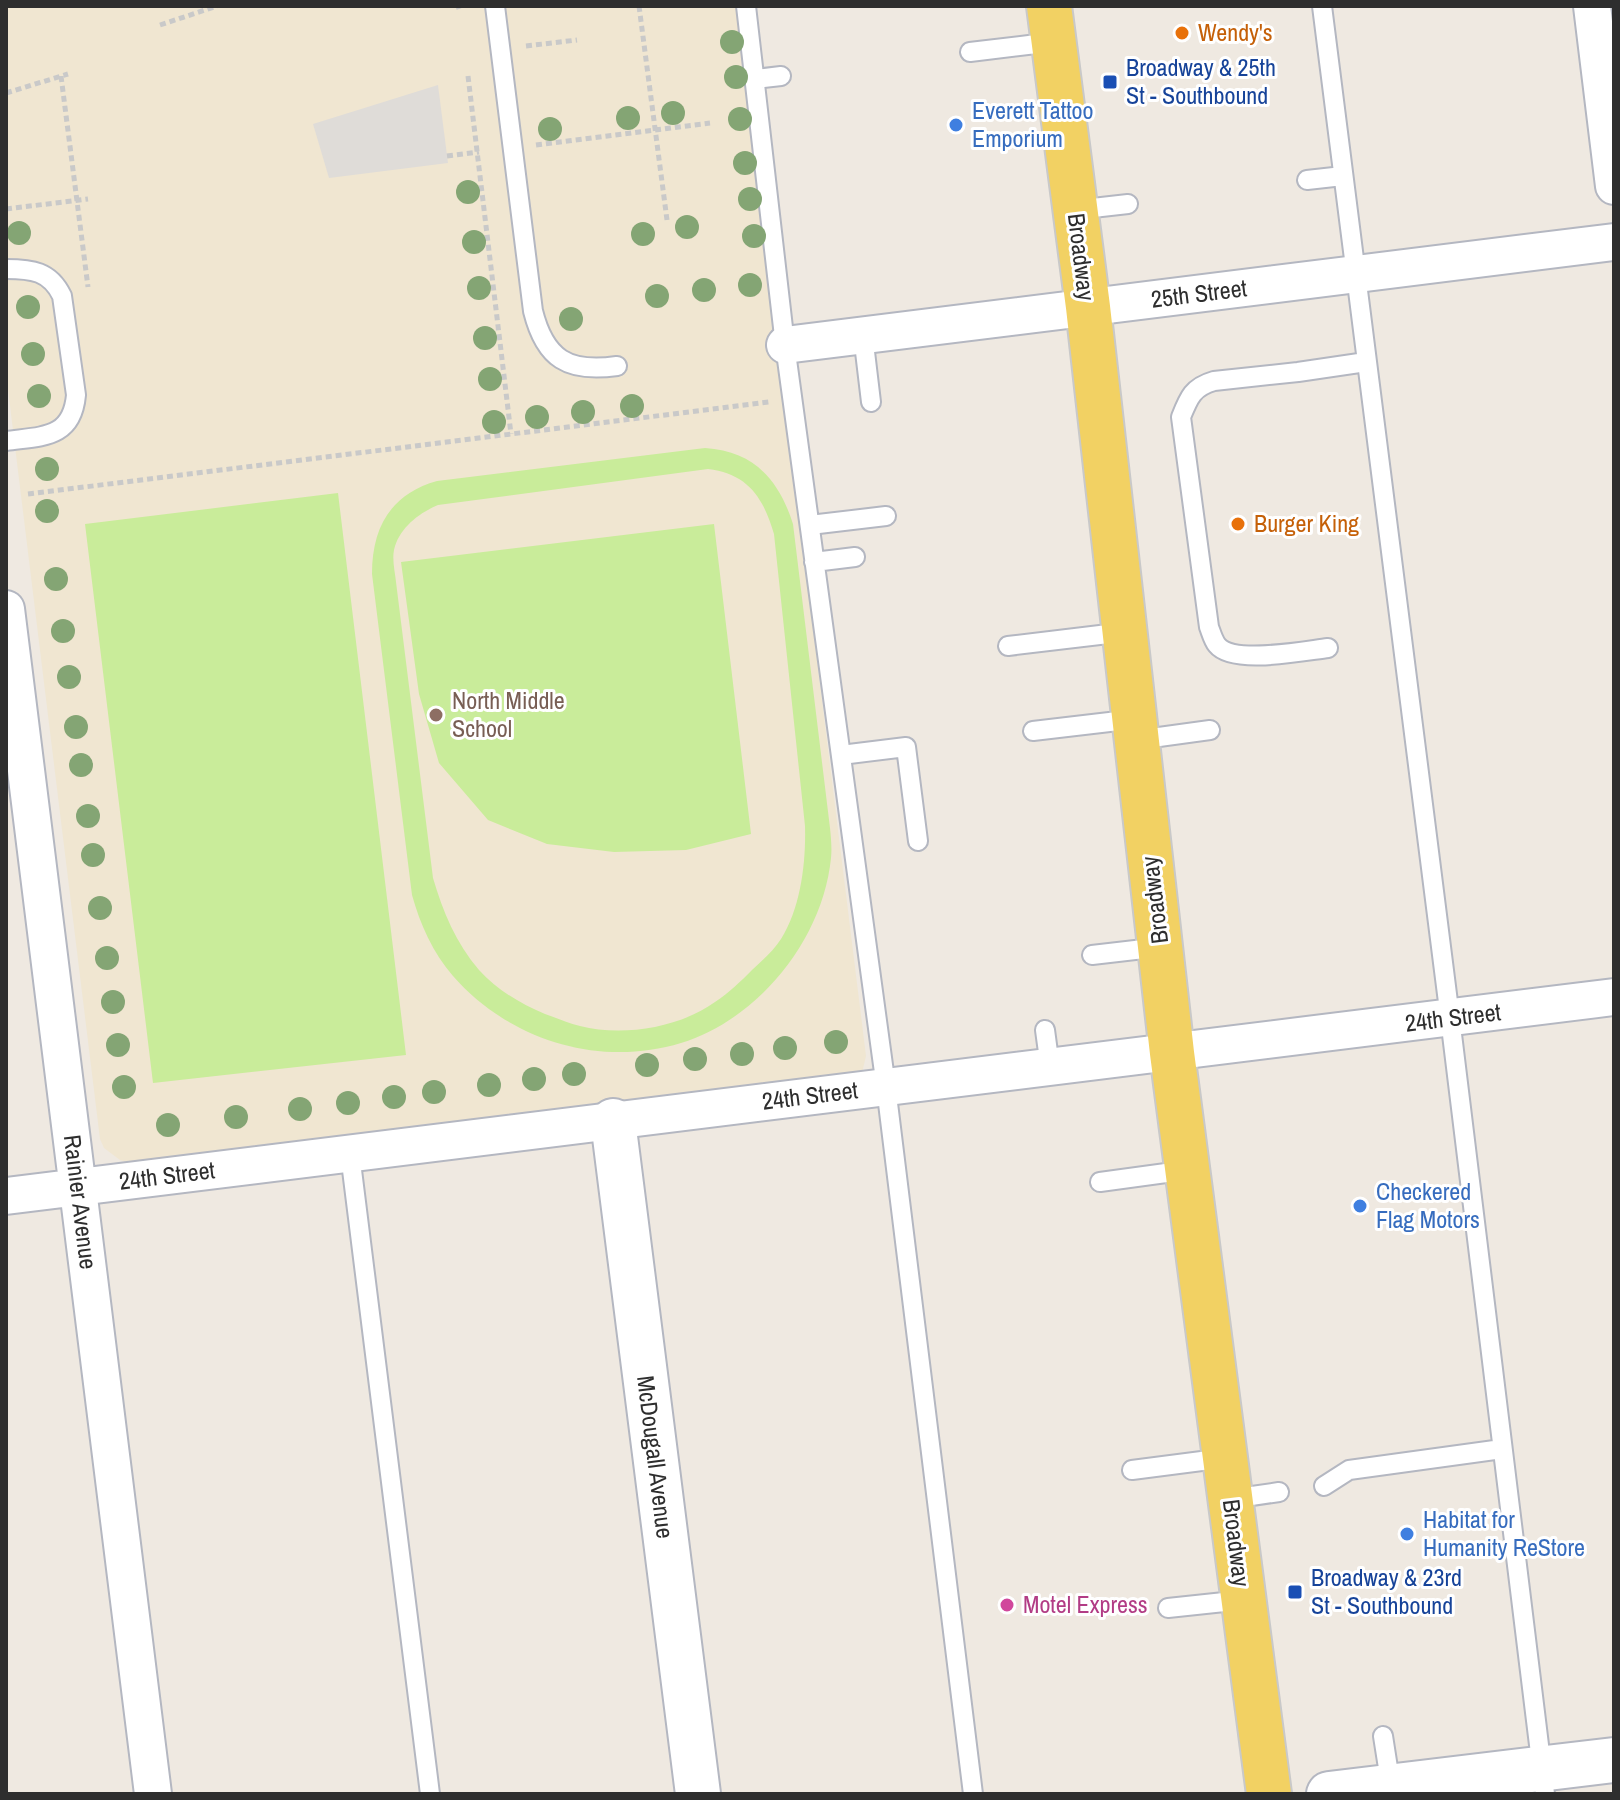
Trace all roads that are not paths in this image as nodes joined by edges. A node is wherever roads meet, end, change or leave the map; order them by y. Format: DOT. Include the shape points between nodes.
graph roads {
  1 [pos="495,6"];
  2 [pos="746,6"];
  3 [pos="1322,6"];
  4 [pos="1592,6"];
  5 [pos="1051,24"];
  6 [pos="970,52"];
  7 [pos="781,76"];
  8 [pos="755,79"];
  9 [pos="1343,176"];
  10 [pos="1307,180"];
  11 [pos="1614,186"];
  12 [pos="1128,204"];
  13 [pos="1075,210"];
  14 [pos="1614,242"];
  15 [pos="6,269"];
  16 [pos="1355,274"];
  17 [pos="1088,307"];
  18 [pos="863,335"];
  19 [pos="785,345"];
  20 [pos="1366,362"];
  21 [pos="617,366"];
  22 [pos="871,402"];
  23 [pos="6,441"];
  24 [pos="886,516"];
  25 [pos="810,525"];
  26 [pos="855,557"];
  27 [pos="814,562"];
  28 [pos="6,609"];
  29 [pos="1125,632"];
  30 [pos="1008,646"];
  31 [pos="1328,648"];
  32 [pos="1136,729"];
  33 [pos="1210,730"];
  34 [pos="1033,731"];
  35 [pos="841,755"];
  36 [pos="918,841"];
  37 [pos="1161,947"];
  38 [pos="1092,955"];
  39 [pos="1614,997"];
  40 [pos="1450,1018"];
  41 [pos="1045,1030"];
  42 [pos="1172,1053"];
  43 [pos="1050,1067"];
  44 [pos="886,1087"];
  45 [pos="613,1121"];
  46 [pos="350,1154"];
  47 [pos="1188,1170"];
  48 [pos="1100,1182"];
  49 [pos="78,1187"];
  50 [pos="6,1196"];
  51 [pos="1502,1449"];
  52 [pos="1132,1470"];
  53 [pos="1228,1478"];
  54 [pos="1324,1486"];
  55 [pos="1279,1492"];
  56 [pos="1243,1600"];
  57 [pos="1168,1608"];
  58 [pos="1383,1736"];
  59 [pos="1614,1760"];
  60 [pos="1543,1781"];
  61 [pos="1391,1787"];
  62 [pos="153,1794"];
  63 [pos="430,1794"];
  64 [pos="698,1794"];
  65 [pos="973,1794"];
  66 [pos="1269,1794"];
  67 [pos="1329,1794"];
  1 -- 21 [label="lane" via="538,330 559,357 579,367"];
  2 -- 8 [label="lane"];
  3 -- 9 [label="lane"];
  4 -- 11 [label="street"];
  5 -- 6 [label="lane"];
  5 -- 13 [label="main road, Broadway"];
  7 -- 8 [label="lane"];
  8 -- 19 [label="lane"];
  9 -- 10 [label="lane"];
  9 -- 16 [label="lane"];
  12 -- 13 [label="lane"];
  13 -- 17 [label="main road, Broadway"];
  14 -- 16 [label="street, 25th Street"];
  15 -- 23 [label="lane" via="43,273 57,285 76,395 68,423 54,433"];
  16 -- 17 [label="street, 25th Street"];
  16 -- 20 [label="lane"];
  17 -- 18 [label="street, 25th Street"];
  17 -- 29 [label="main road, Broadway"];
  18 -- 19 [label="street, 25th Street"];
  18 -- 22 [label="lane"];
  19 -- 25 [label="lane"];
  20 -- 31 [label="lane" via="1214,381 1189,397 1181,417 1209,627 1218,646 1257,656"];
  20 -- 40 [label="lane"];
  24 -- 25 [label="lane"];
  25 -- 27 [label="lane"];
  26 -- 27 [label="lane"];
  27 -- 35 [label="lane"];
  28 -- 49 [label="street, Rainier Avenue"];
  29 -- 30 [label="lane"];
  29 -- 32 [label="main road, Broadway"];
  32 -- 33 [label="lane"];
  32 -- 34 [label="lane"];
  32 -- 37 [label="main road, Broadway"];
  35 -- 36 [label="lane" via="906,747"];
  35 -- 44 [label="lane"];
  37 -- 38 [label="lane"];
  37 -- 42 [label="main road, Broadway"];
  39 -- 40 [label="street, 24th Street"];
  40 -- 42 [label="street, 24th Street"];
  40 -- 51 [label="lane"];
  41 -- 43 [label="lane"];
  42 -- 43 [label="street, 24th Street"];
  42 -- 47 [label="main road, Broadway"];
  43 -- 44 [label="street, 24th Street"];
  44 -- 45 [label="street, 24th Street"];
  44 -- 65 [label="lane"];
  45 -- 46 [label="street, 24th Street"];
  45 -- 64 [label="street, McDougall Avenue"];
  46 -- 49 [label="street, 24th Street"];
  46 -- 63 [label="lane"];
  47 -- 48 [label="lane"];
  47 -- 53 [label="main road, Broadway"];
  49 -- 50 [label="street, 24th Street"];
  49 -- 62 [label="street, Rainier Avenue"];
  51 -- 54 [label="lane" via="1349,1470"];
  51 -- 60 [label="lane"];
  52 -- 53 [label="lane"];
  53 -- 55 [label="lane"];
  53 -- 56 [label="main road, Broadway"];
  56 -- 57 [label="lane"];
  56 -- 66 [label="main road, Broadway"];
  58 -- 61 [label="lane"];
  59 -- 60 [label="street"];
  60 -- 61 [label="street"];
  61 -- 67 [label="street"];
}
